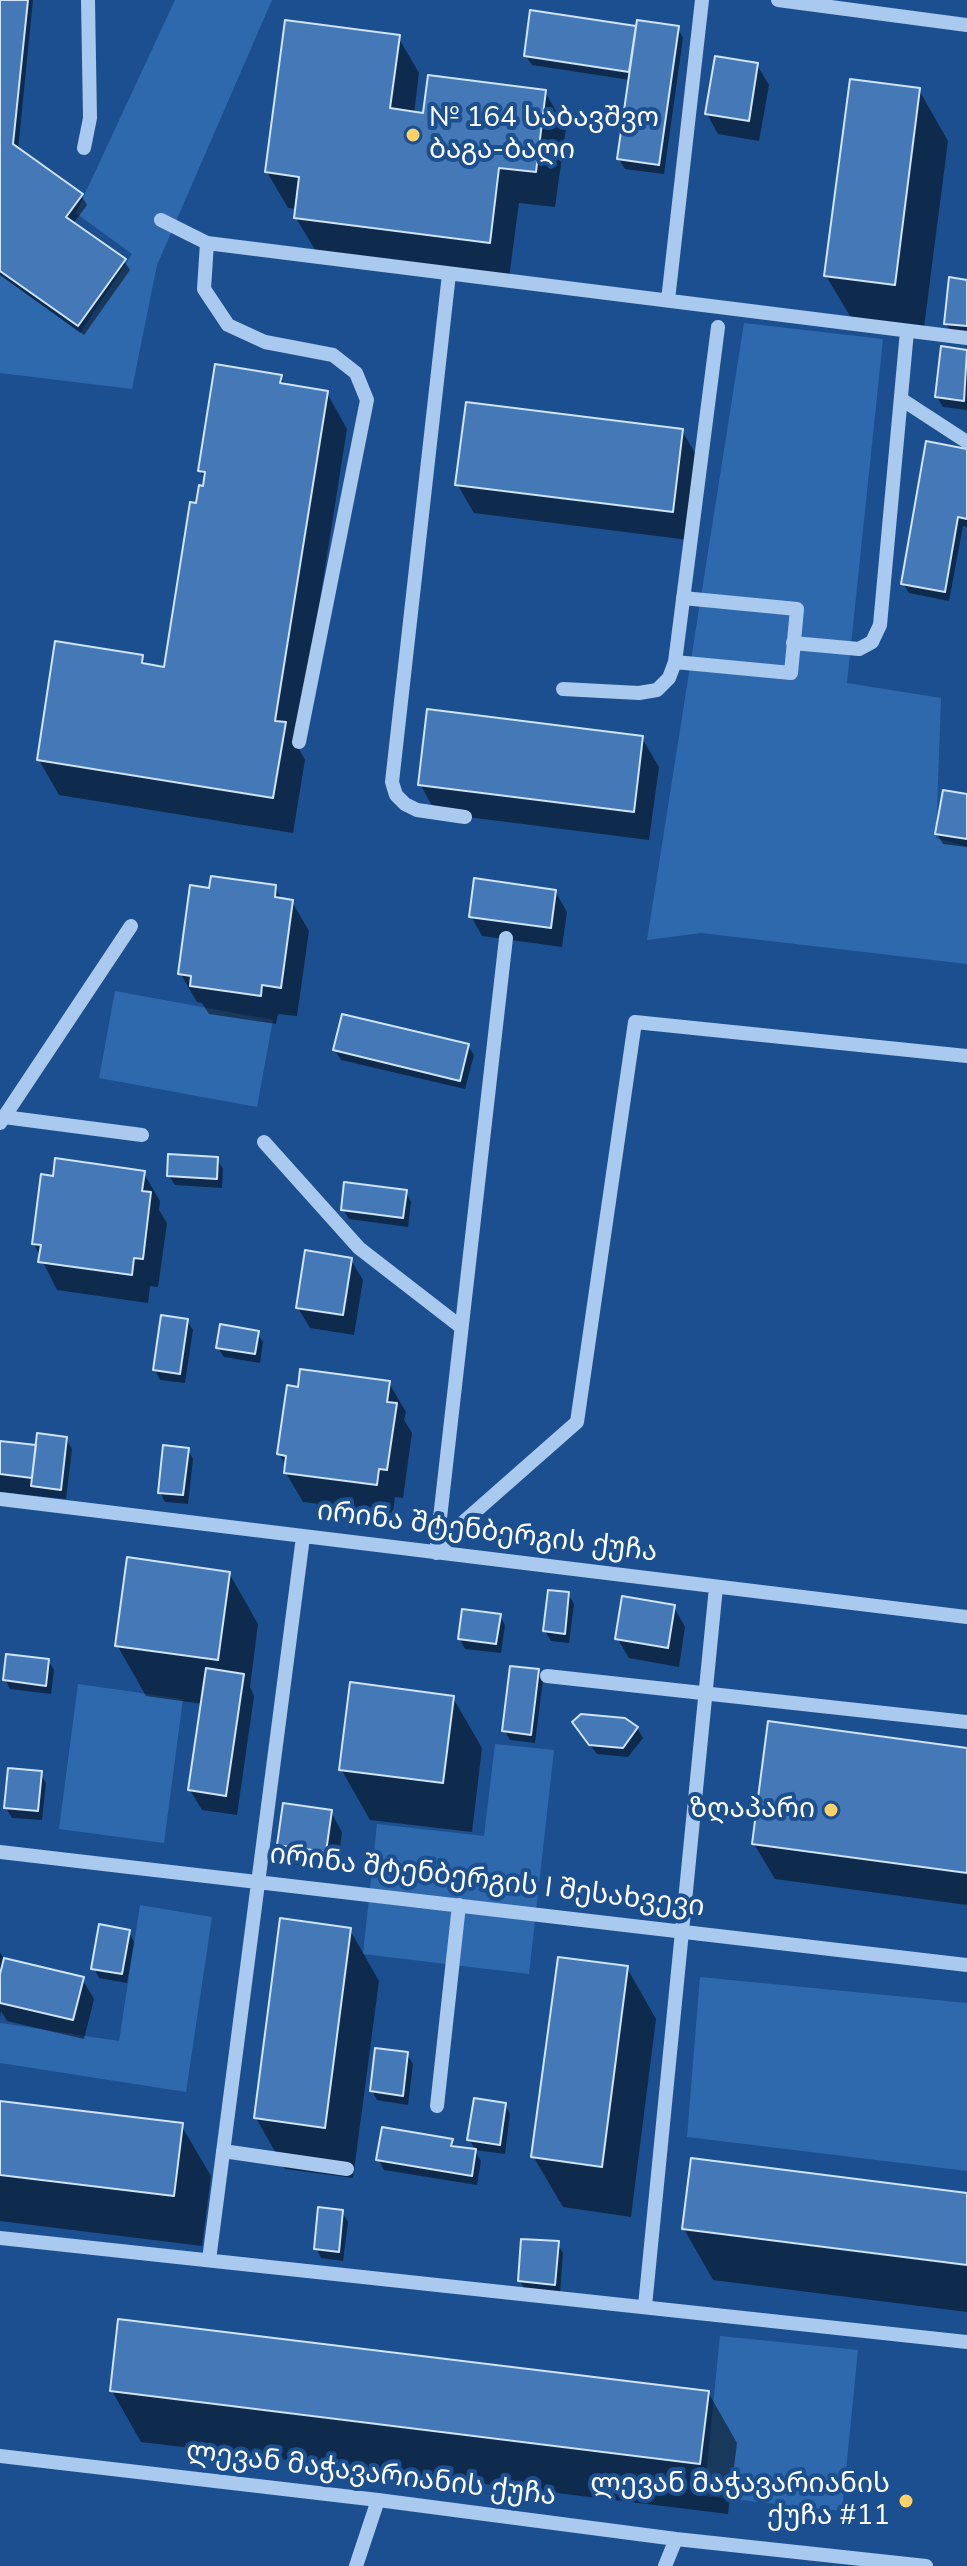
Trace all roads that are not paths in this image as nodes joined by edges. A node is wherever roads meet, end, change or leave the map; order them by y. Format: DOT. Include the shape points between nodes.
graph roads {
  1 [pos="88,0"];
  2 [pos="702,0"];
  3 [pos="778,0"];
  4 [pos="967,25"];
  5 [pos="84,148"];
  6 [pos="161,220"];
  7 [pos="207,243"];
  8 [pos="449,274"];
  9 [pos="668,300"];
  10 [pos="718,327"];
  11 [pos="907,331"];
  12 [pos="967,338"];
  13 [pos="901,399"];
  14 [pos="967,442"];
  15 [pos="683,598"];
  16 [pos="793,643"];
  17 [pos="675,662"];
  18 [pos="563,689"];
  19 [pos="299,742"];
  20 [pos="465,817"];
  21 [pos="131,926"];
  22 [pos="506,938"];
  23 [pos="967,1056"];
  24 [pos="2,1120"];
  25 [pos="142,1135"];
  26 [pos="264,1142"];
  27 [pos="461,1327"];
  28 [pos="0,1499"];
  29 [pos="303,1537"];
  30 [pos="436,1553"];
  31 [pos="716,1587"];
  32 [pos="967,1617"];
  33 [pos="547,1676"];
  34 [pos="705,1692"];
  35 [pos="967,1722"];
  36 [pos="0,1852"];
  37 [pos="257,1881"];
  38 [pos="459,1905"];
  39 [pos="682,1931"];
  40 [pos="967,1965"];
  41 [pos="437,2106"];
  42 [pos="223,2151"];
  43 [pos="347,2169"];
  44 [pos="0,2238"];
  45 [pos="209,2260"];
  46 [pos="645,2306"];
  47 [pos="967,2342"];
  48 [pos="0,2456"];
  49 [pos="378,2500"];
  50 [pos="676,2539"];
  51 [pos="356,2566"];
  52 [pos="665,2566"];
  53 [pos="926,2566"];
  1 -- 5 [label="street" via="90,118"];
  2 -- 9 [label="street"];
  3 -- 4 [label="street"];
  6 -- 7 [label="street"];
  7 -- 8 [label="street"];
  7 -- 19 [label="street" via="204,289 228,325 265,342 333,355 356,373 367,400"];
  8 -- 9 [label="street"];
  8 -- 20 [label="street" via="392,782 396,795 417,810"];
  9 -- 11 [label="street"];
  10 -- 15 [label="street"];
  11 -- 12 [label="street"];
  11 -- 13 [label="street"];
  13 -- 14 [label="street"];
  13 -- 16 [label="street" via="880,625 872,642 859,649"];
  15 -- 16 [label="street" via="797,609"];
  15 -- 17 [label="street"];
  16 -- 17 [label="street" via="791,673"];
  17 -- 18 [label="street" via="657,690"];
  21 -- 24 [label="street"];
  22 -- 27 [label="street"];
  23 -- 30 [label="street" via="635,1022 577,1422 460,1525"];
  24 -- 25 [label="street"];
  26 -- 27 [label="street" via="359,1248"];
  27 -- 30 [label="street"];
  28 -- 29 [label="street, ირინა შტენბერგის ქუჩა"];
  29 -- 30 [label="street, ირინა შტენბერგის ქუჩა"];
  29 -- 37 [label="street"];
  30 -- 31 [label="street, ირინა შტენბერგის ქუჩა"];
  31 -- 32 [label="street, ირინა შტენბერგის ქუჩა"];
  31 -- 34 [label="street"];
  33 -- 34 [label="street"];
  34 -- 35 [label="street"];
  34 -- 39 [label="street"];
  36 -- 37 [label="street, ირინა შტენბერგის I შესახვევი"];
  37 -- 38 [label="street, ირინა შტენბერგის I შესახვევი"];
  37 -- 42 [label="street"];
  38 -- 39 [label="street, ირინა შტენბერგის I შესახვევი"];
  38 -- 41 [label="street"];
  39 -- 40 [label="street, ირინა შტენბერგის I შესახვევი"];
  39 -- 46 [label="street"];
  42 -- 43 [label="street"];
  42 -- 45 [label="street"];
  44 -- 45 [label="street"];
  45 -- 46 [label="street"];
  46 -- 47 [label="street"];
  48 -- 49 [label="street, ლევან მაჭავარიანის ქუჩა"];
  49 -- 50 [label="street, ლევან მაჭავარიანის ქუჩა"];
  49 -- 51 [label="street"];
  50 -- 52 [label="street"];
  50 -- 53 [label="street, ლევან მაჭავარიანის ქუჩა"];
}
